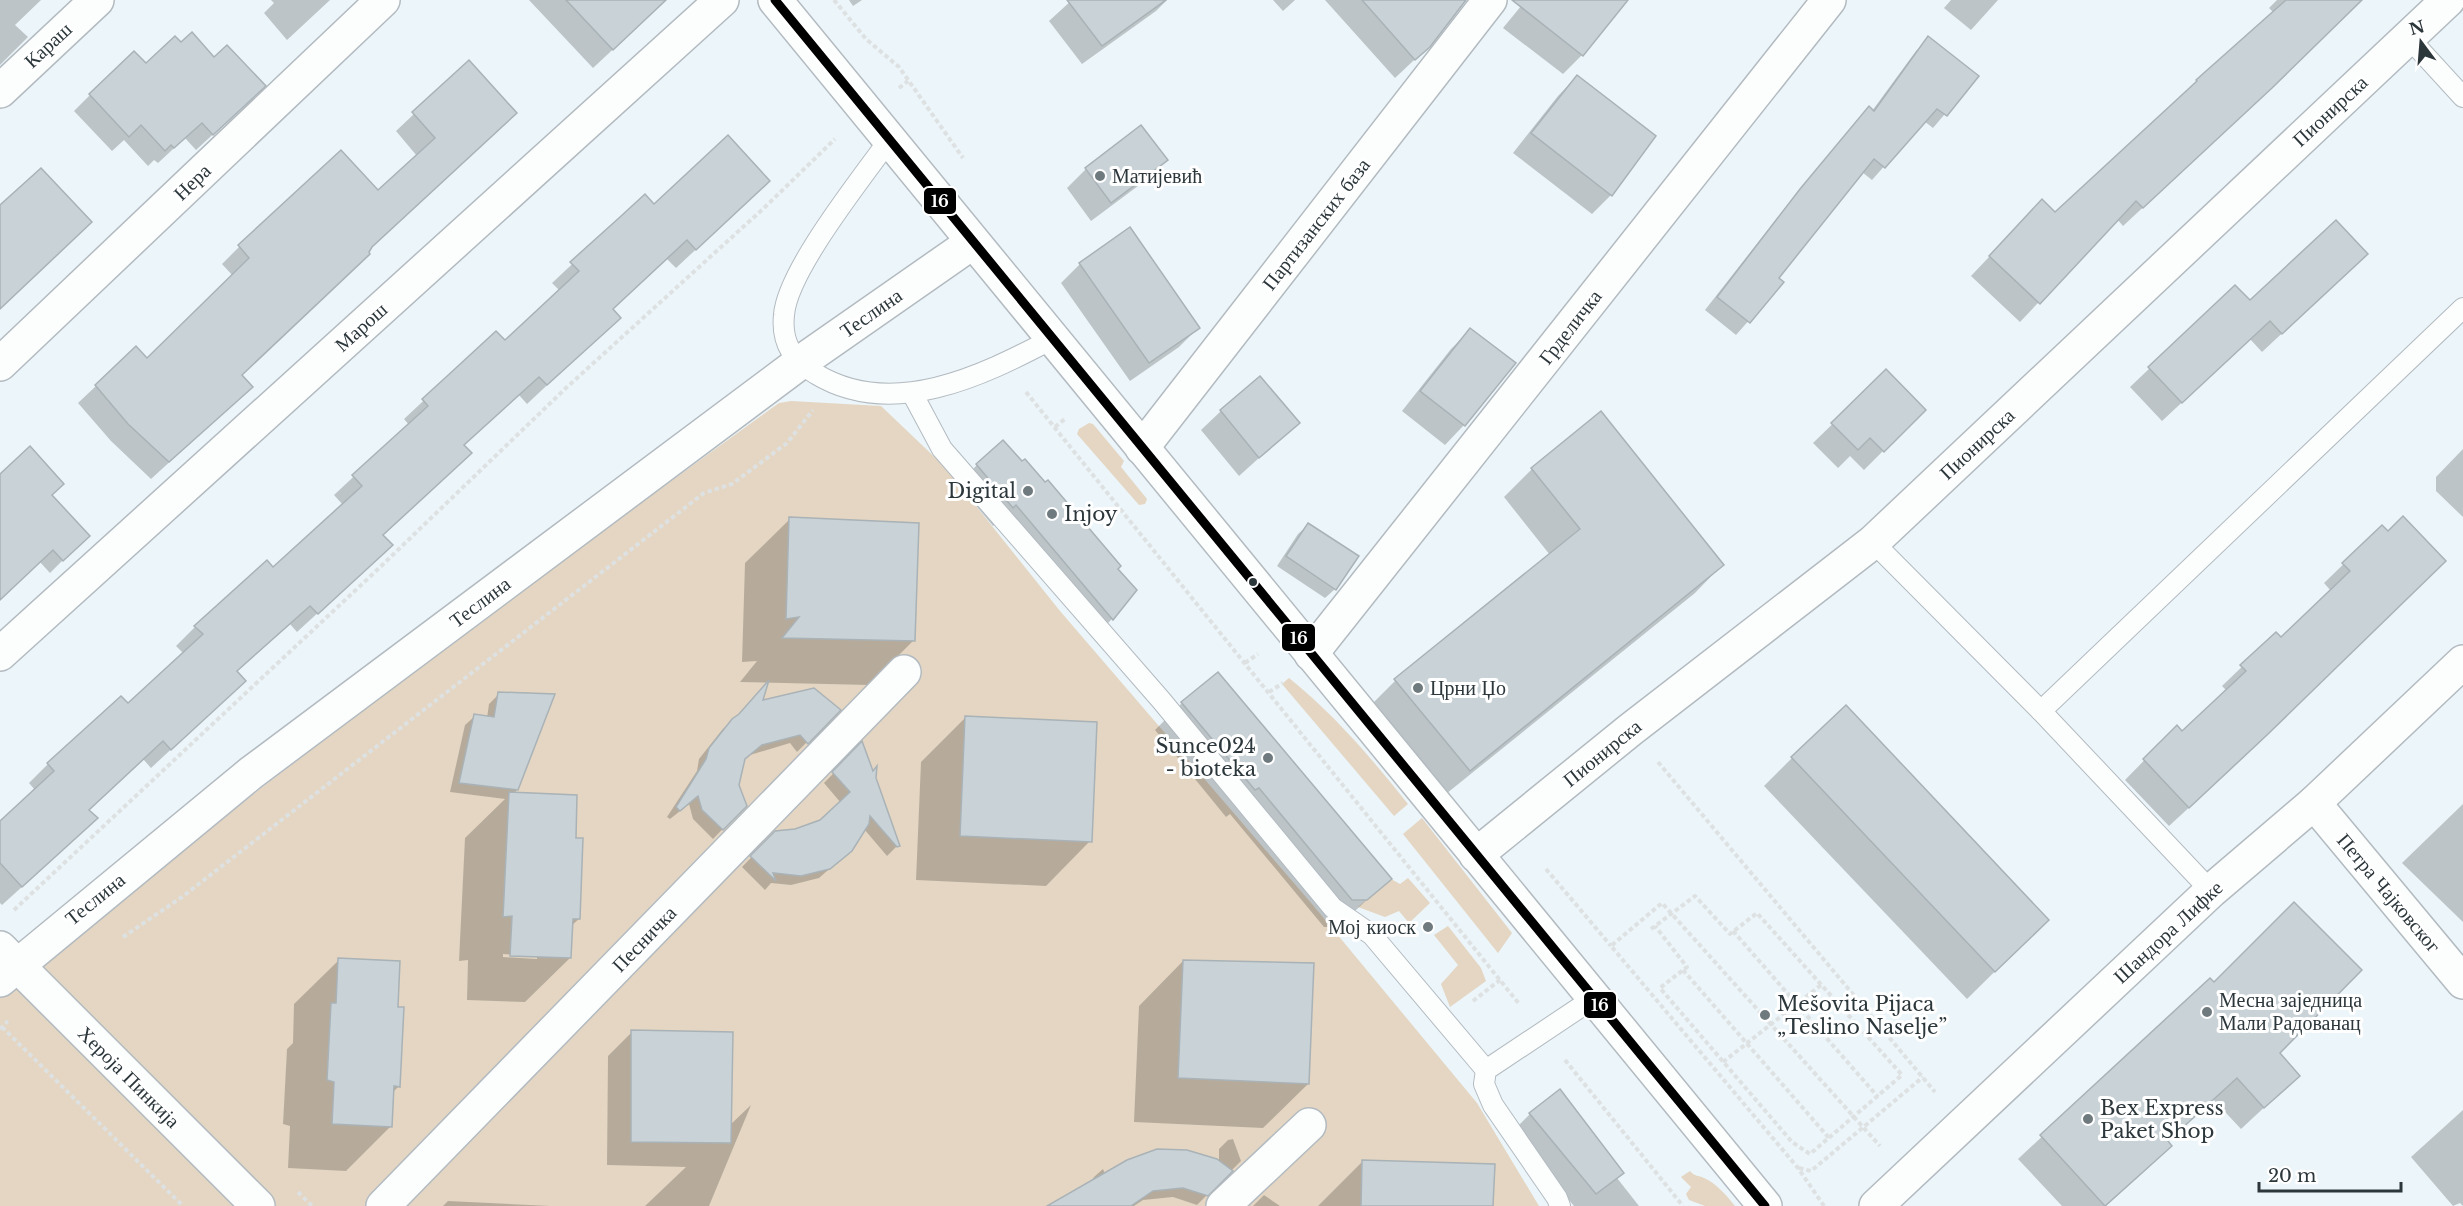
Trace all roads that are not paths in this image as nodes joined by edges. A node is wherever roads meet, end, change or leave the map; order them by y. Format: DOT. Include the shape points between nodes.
graph roads {
  1 [pos="97,0"];
  2 [pos="383,0"];
  3 [pos="722,0"];
  4 [pos="775,0"];
  5 [pos="1491,0"];
  6 [pos="1829,0"];
  7 [pos="2448,0"];
  8 [pos="2408,38"];
  9 [pos="0,91"];
  10 [pos="2463,97"];
  11 [pos="889,140"];
  12 [pos="973,242"];
  13 [pos="2463,308"];
  14 [pos="1052,339"];
  15 [pos="0,364"];
  16 [pos="798,364"];
  17 [pos="912,393"];
  18 [pos="1142,448"];
  19 [pos="1873,542"];
  20 [pos="0,654"];
  21 [pos="1311,654"];
  22 [pos="2463,662"];
  23 [pos="904,672"];
  24 [pos="2041,711"];
  25 [pos="2314,803"];
  26 [pos="1476,855"];
  27 [pos="2211,891"];
  28 [pos="5,964"];
  29 [pos="2463,982"];
  30 [pos="1594,998"];
  31 [pos="1486,1070"];
  32 [pos="1309,1125"];
  33 [pos="258,1206"];
  34 [pos="384,1206"];
  35 [pos="1223,1206"];
  36 [pos="1560,1206"];
  37 [pos="1765,1206"];
  38 [pos="1876,1206"];
  1 -- 9 [label="street, Караш"];
  2 -- 15 [label="street, Нера"];
  3 -- 20 [label="street, Марош"];
  4 -- 11 [label="street"];
  5 -- 18 [label="street, Партизанских база"];
  6 -- 21 [label="street, Грделичка"];
  7 -- 8 [label="street, Пионирска"];
  8 -- 10 [label="lane"];
  8 -- 19 [label="street, Пионирска"];
  11 -- 12 [label="street"];
  11 -- 16 [label="lane" via="807,256 792,289 784,314 785,340"];
  12 -- 14 [label="street"];
  12 -- 16 [label="street, Теслина"];
  13 -- 24 [label="lane"];
  14 -- 17 [label="lane" via="1004,364 957,382"];
  14 -- 18 [label="street"];
  16 -- 17 [label="lane" via="832,384 873,395"];
  16 -- 28 [label="street, Теслина" via="251,773"];
  17 -- 31 [label="lane" via="942,449 1161,700 1333,908 1372,935"];
  18 -- 21 [label="street"];
  19 -- 24 [label="lane"];
  19 -- 26 [label="street, Пионирска"];
  21 -- 26 [label="street"];
  22 -- 25 [label="street, Шандора Лифке"];
  23 -- 34 [label="street, Песничка"];
  24 -- 27 [label="lane"];
  25 -- 27 [label="street, Шандора Лифке"];
  25 -- 29 [label="street, Петра Чајковског"];
  26 -- 30 [label="street"];
  27 -- 38 [label="street, Шандора Лифке"];
  28 -- 33 [label="street, Хероја Пинкија" via="42,991"];
  30 -- 31 [label="lane"];
  30 -- 37 [label="street"];
  31 -- 36 [label="lane" via="1484,1084 1494,1105"];
  32 -- 35 [label="street"];
}
